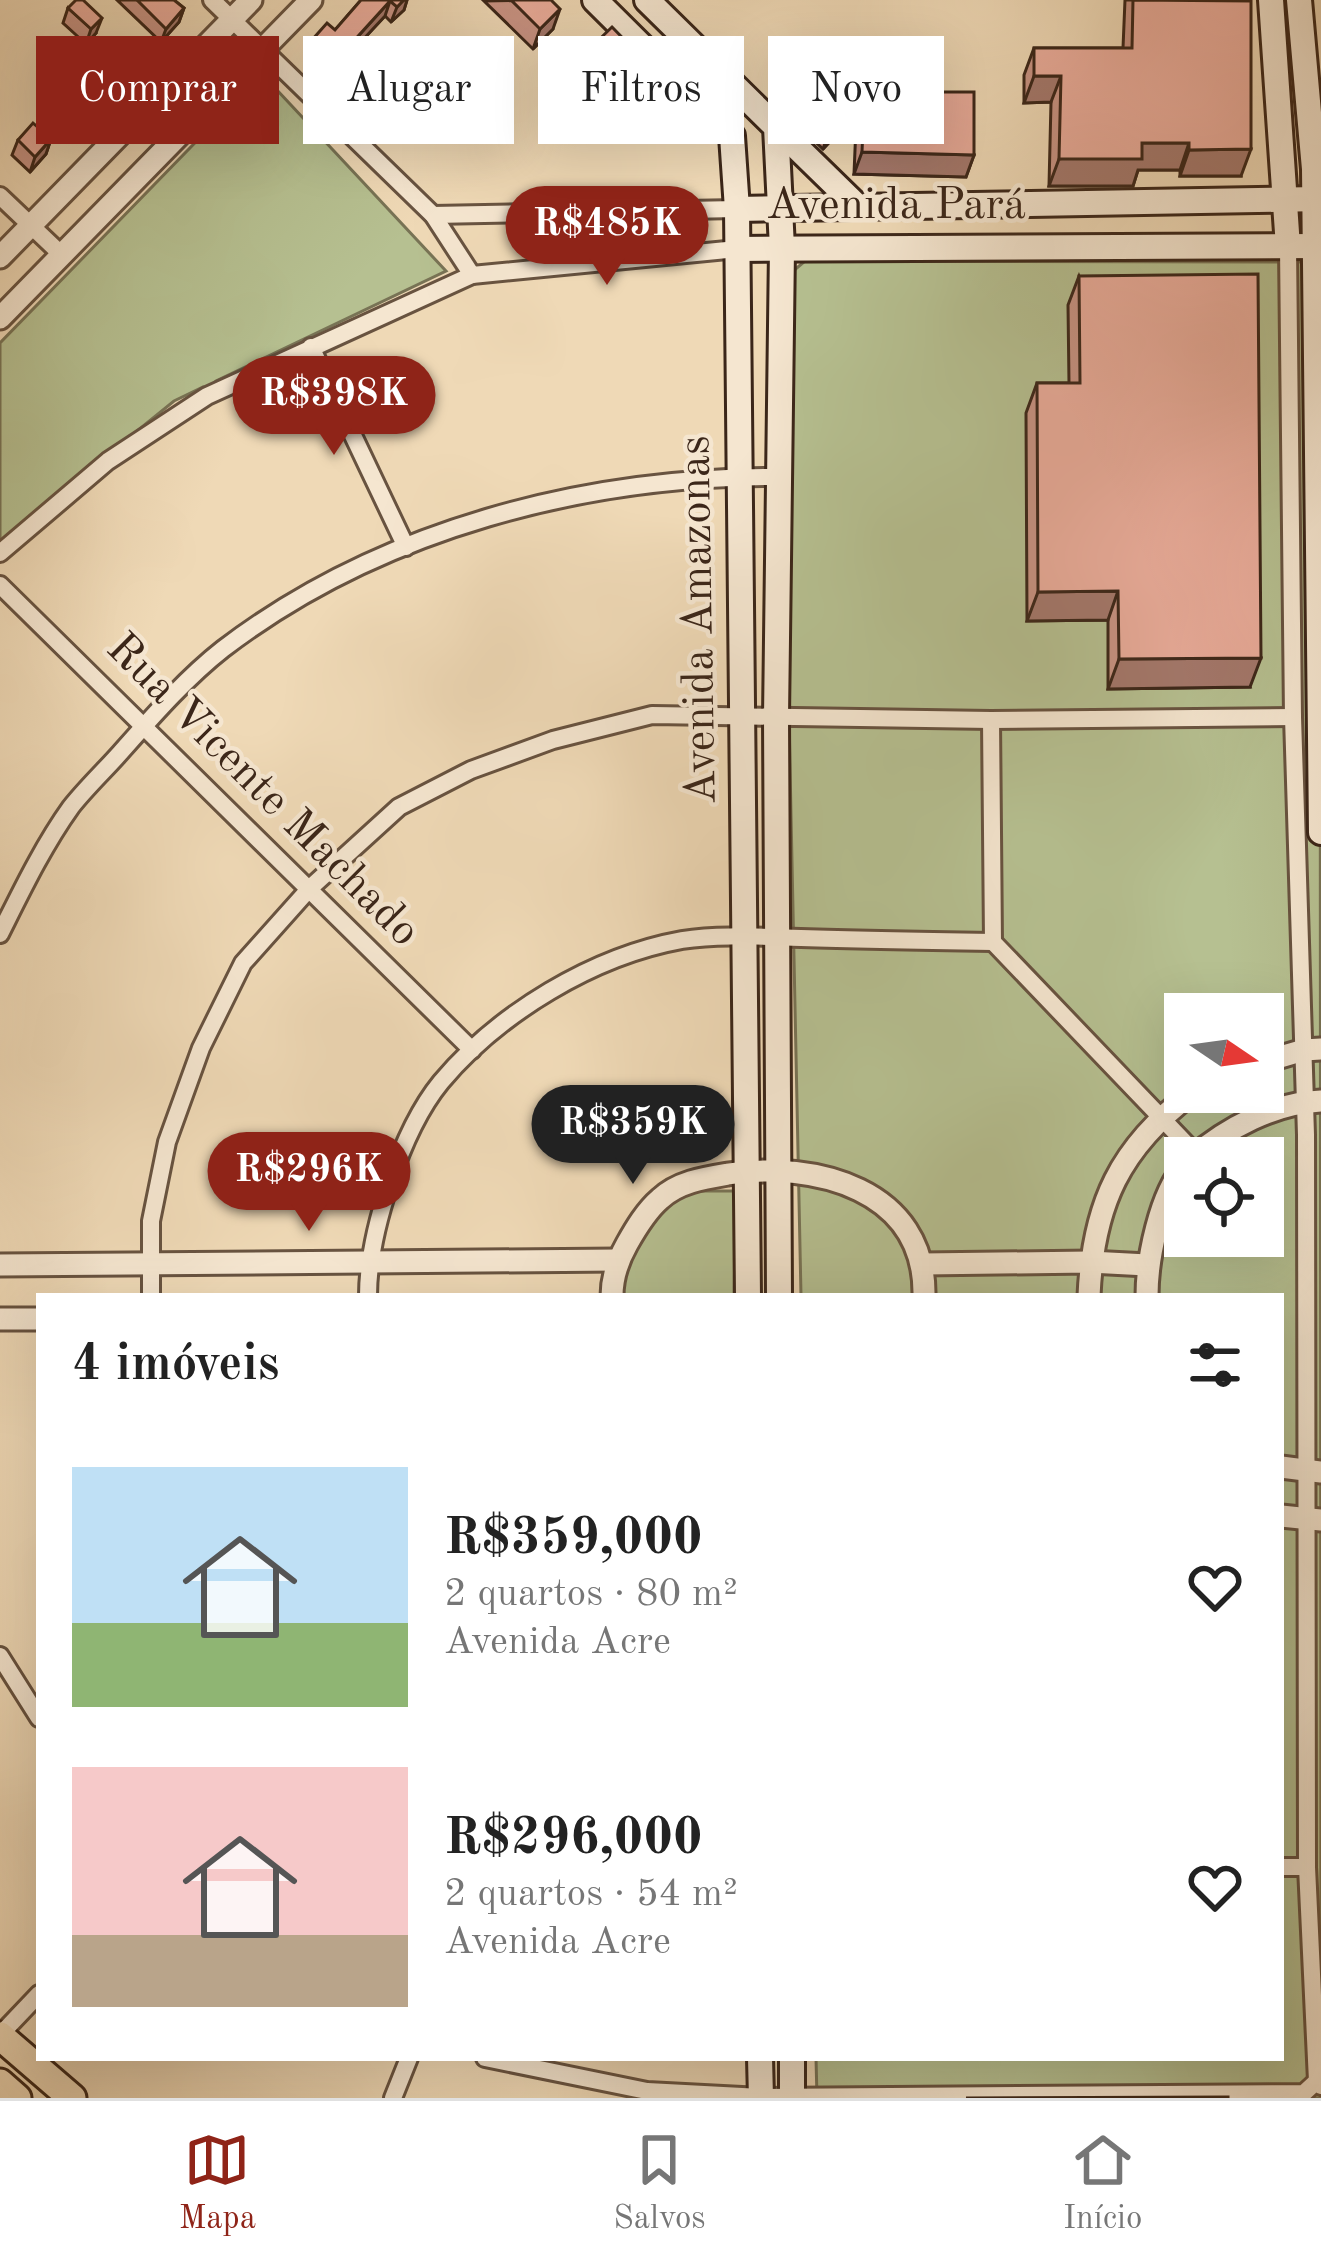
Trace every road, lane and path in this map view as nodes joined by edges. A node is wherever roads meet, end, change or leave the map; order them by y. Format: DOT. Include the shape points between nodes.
graph roads {
  1 [pos="212,0"];
  2 [pos="251,0"];
  3 [pos="311,0"];
  4 [pos="595,0"];
  5 [pos="647,0"];
  6 [pos="1271,0"];
  7 [pos="1299,0"];
  8 [pos="232,20"];
  9 [pos="249,36"];
  10 [pos="276,36"];
  11 [pos="279,64"];
  12 [pos="768,120"];
  13 [pos="170,144"];
  14 [pos="777,144"];
  15 [pos="793,144"];
  16 [pos="0,196"];
  17 [pos="1317,199"];
  18 [pos="1285,200"];
  19 [pos="858,207"];
  20 [pos="782,208"];
  21 [pos="737,209"];
  22 [pos="434,214"];
  23 [pos="31,226"];
  24 [pos="1318,246"];
  25 [pos="1288,247"];
  26 [pos="782,248"];
  27 [pos="737,249"];
  28 [pos="62,255"];
  29 [pos="0,257"];
  30 [pos="472,275"];
  31 [pos="0,318"];
  32 [pos="311,346"];
  33 [pos="740,477"];
  34 [pos="781,477"];
  35 [pos="406,547"];
  36 [pos="0,553"];
  37 [pos="0,585"];
  38 [pos="744,717"];
  39 [pos="776,717"];
  40 [pos="1293,717"];
  41 [pos="992,720"];
  42 [pos="145,725"];
  43 [pos="1321,832"];
  44 [pos="310,888"];
  45 [pos="0,934"];
  46 [pos="746,937"];
  47 [pos="776,938"];
  48 [pos="993,942"];
  49 [pos="472,1050"];
  50 [pos="1312,1050"];
  51 [pos="1313,1101"];
  52 [pos="1165,1113"];
  53 [pos="1160,1117"];
  54 [pos="1175,1137"];
  55 [pos="1224,1137"];
  56 [pos="748,1171"];
  57 [pos="779,1171"];
  58 [pos="1164,1211"];
  59 [pos="618,1260"];
  60 [pos="368,1262"];
  61 [pos="1090,1262"];
  62 [pos="0,1264"];
  63 [pos="150,1264"];
  64 [pos="923,1264"];
  65 [pos="1147,1265"];
  66 [pos="151,1293"];
  67 [pos="368,1293"];
  68 [pos="612,1293"];
  69 [pos="748,1293"];
  70 [pos="779,1293"];
  71 [pos="924,1293"];
  72 [pos="1089,1293"];
  73 [pos="1148,1293"];
  74 [pos="0,1319"];
  75 [pos="36,1319"];
  76 [pos="1284,1468"];
  77 [pos="1315,1473"];
  78 [pos="1284,1516"];
  79 [pos="1315,1520"];
  80 [pos="0,1656"];
  81 [pos="36,1713"];
  82 [pos="1284,1867"];
  83 [pos="1307,1868"];
  84 [pos="36,1997"];
  85 [pos="0,2035"];
  86 [pos="408,2061"];
  87 [pos="500,2061"];
  88 [pos="760,2061"];
  89 [pos="792,2061"];
  90 [pos="0,2083"];
  91 [pos="1319,2084"];
  92 [pos="761,2097"];
  93 [pos="792,2097"];
  94 [pos="17,2098"];
  95 [pos="72,2098"];
  96 [pos="394,2098"];
  1 -- 8 [label="street"];
  2 -- 8 [label="street"];
  3 -- 10 [label="street"];
  4 -- 21 [label="main road, Avenida Amazonas" via="732,136"];
  5 -- 12 [label="main road"];
  6 -- 18 [label="main road"];
  7 -- 17 [label="main road"];
  8 -- 9 [label="street"];
  8 -- 23 [label="street"];
  11 -- 22 [label="street"];
  13 -- 28 [label="street"];
  14 -- 20 [label="main road, Avenida Amazonas"];
  15 -- 19 [label="main road"];
  16 -- 23 [label="street"];
  17 -- 18 [label="main road, Avenida Pará"];
  17 -- 24 [label="main road"];
  18 -- 19 [label="main road, Avenida Pará"];
  18 -- 25 [label="main road"];
  19 -- 20 [label="main road, Avenida Pará"];
  20 -- 21 [label="main road, Avenida Pará"];
  20 -- 26 [label="main road, Avenida Amazonas"];
  21 -- 22 [label="street, Avenida Pará"];
  21 -- 27 [label="main road, Avenida Amazonas"];
  22 -- 30 [label="street"];
  23 -- 28 [label="street"];
  23 -- 29 [label="street"];
  24 -- 25 [label="main road, Avenida Pará"];
  24 -- 43 [label="main road"];
  25 -- 26 [label="main road, Avenida Pará"];
  25 -- 40 [label="street"];
  26 -- 27 [label="main road, Avenida Pará"];
  26 -- 34 [label="main road, Avenida Amazonas"];
  27 -- 30 [label="street, Avenida Pará"];
  27 -- 33 [label="main road, Avenida Amazonas"];
  28 -- 31 [label="street"];
  30 -- 32 [label="street, Avenida Pará"];
  32 -- 35 [label="street"];
  32 -- 36 [label="street, Avenida Pará" via="207,396 128,448"];
  33 -- 34 [label="street"];
  33 -- 35 [label="street" via="588,494 503,512"];
  33 -- 38 [label="main road, Avenida Amazonas"];
  34 -- 39 [label="main road, Avenida Amazonas"];
  35 -- 42 [label="street" via="310,593 222,650"];
  37 -- 42 [label="street, Rua Vicente Machado"];
  38 -- 39 [label="street"];
  38 -- 44 [label="street" via="652,715 471,770 399,807"];
  38 -- 46 [label="main road, Avenida Amazonas"];
  39 -- 41 [label="street"];
  39 -- 47 [label="main road, Avenida Amazonas"];
  40 -- 41 [label="street"];
  40 -- 50 [label="street"];
  41 -- 48 [label="street"];
  42 -- 44 [label="street, Rua Vicente Machado"];
  42 -- 45 [label="street" via="71,807"];
  44 -- 49 [label="street, Rua Vicente Machado"];
  44 -- 63 [label="street" via="243,963 200,1048 167,1142"];
  46 -- 47 [label="street"];
  46 -- 49 [label="street" via="683,940 606,960"];
  46 -- 56 [label="main road, Avenida Amazonas"];
  47 -- 48 [label="street"];
  47 -- 57 [label="main road, Avenida Amazonas"];
  48 -- 53 [label="street"];
  49 -- 60 [label="street" via="438,1086 395,1167"];
  50 -- 51 [label="street"];
  51 -- 55 [label="street" via="1252,1118"];
  51 -- 77 [label="street"];
  52 -- 53 [label="street"];
  53 -- 54 [label="street"];
  53 -- 61 [label="street" via="1112,1184"];
  56 -- 57 [label="street"];
  56 -- 59 [label="street" via="697,1179 662,1197"];
  56 -- 69 [label="main road, Avenida Amazonas"];
  57 -- 64 [label="street" via="870,1193 899,1218"];
  57 -- 70 [label="main road, Avenida Amazonas"];
  58 -- 65 [label="street"];
  59 -- 60 [label="street"];
  59 -- 68 [label="street"];
  60 -- 63 [label="street"];
  60 -- 67 [label="street"];
  61 -- 64 [label="street"];
  61 -- 65 [label="street"];
  61 -- 72 [label="street"];
  62 -- 63 [label="street"];
  63 -- 66 [label="street"];
  64 -- 71 [label="street"];
  65 -- 73 [label="street"];
  74 -- 75 [label="street"];
  76 -- 77 [label="street"];
  77 -- 79 [label="street"];
  78 -- 79 [label="street"];
  79 -- 83 [label="street"];
  80 -- 81 [label="street"];
  82 -- 83 [label="street"];
  83 -- 91 [label="street"];
  84 -- 85 [label="street"];
  85 -- 95 [label="main road"];
  86 -- 96 [label="street"];
  87 -- 92 [label="street" via="647,2091"];
  88 -- 92 [label="main road"];
  89 -- 93 [label="main road"];
  90 -- 94 [label="main road"];
  91 -- 93 [label="street" via="1304,2093"];
  92 -- 93 [label="street"];
}
